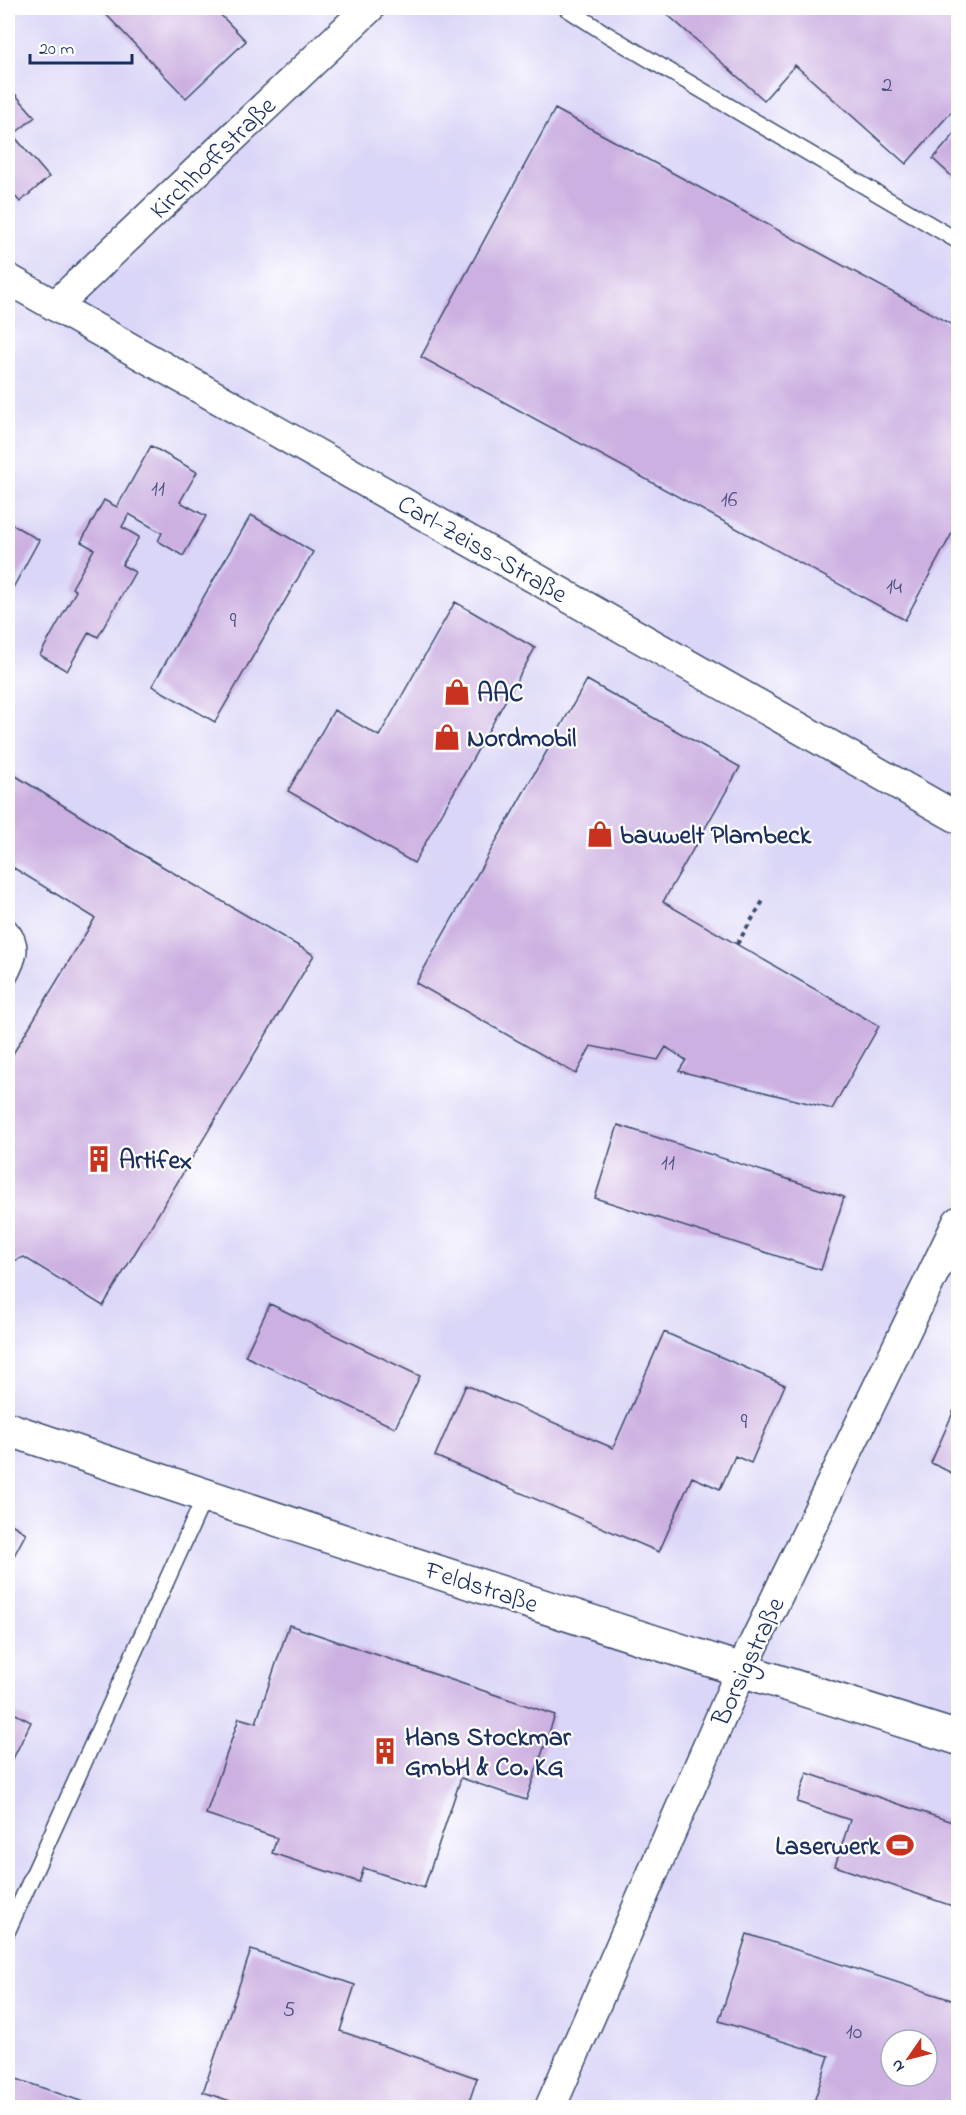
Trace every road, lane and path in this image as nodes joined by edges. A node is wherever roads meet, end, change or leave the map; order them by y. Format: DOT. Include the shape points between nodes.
graph roads {
  1 [pos="369,8"];
  2 [pos="566,8"];
  3 [pos="958,241"];
  4 [pos="8,279"];
  5 [pos="55,306"];
  6 [pos="958,818"];
  7 [pos="763,901"];
  8 [pos="8,926"];
  9 [pos="737,944"];
  10 [pos="8,980"];
  11 [pos="958,1222"];
  12 [pos="8,1429"];
  13 [pos="205,1496"];
  14 [pos="741,1671"];
  15 [pos="958,1738"];
  16 [pos="8,1930"];
  17 [pos="550,2108"];
  1 -- 5 [label="street, Kirchhoffstraße"];
  2 -- 3 [label="lane"];
  4 -- 5 [label="street, Carl-Zeiss-Straße"];
  5 -- 6 [label="street, Carl-Zeiss-Straße"];
  7 -- 9 [label="path"];
  8 -- 10 [label="lane" via="18,937 20,952"];
  11 -- 14 [label="street, Borsigstraße"];
  12 -- 13 [label="street, Feldstraße"];
  13 -- 14 [label="street, Feldstraße"];
  13 -- 16 [label="lane"];
  14 -- 15 [label="street, Feldstraße"];
  14 -- 17 [label="street, Borsigstraße"];
}
